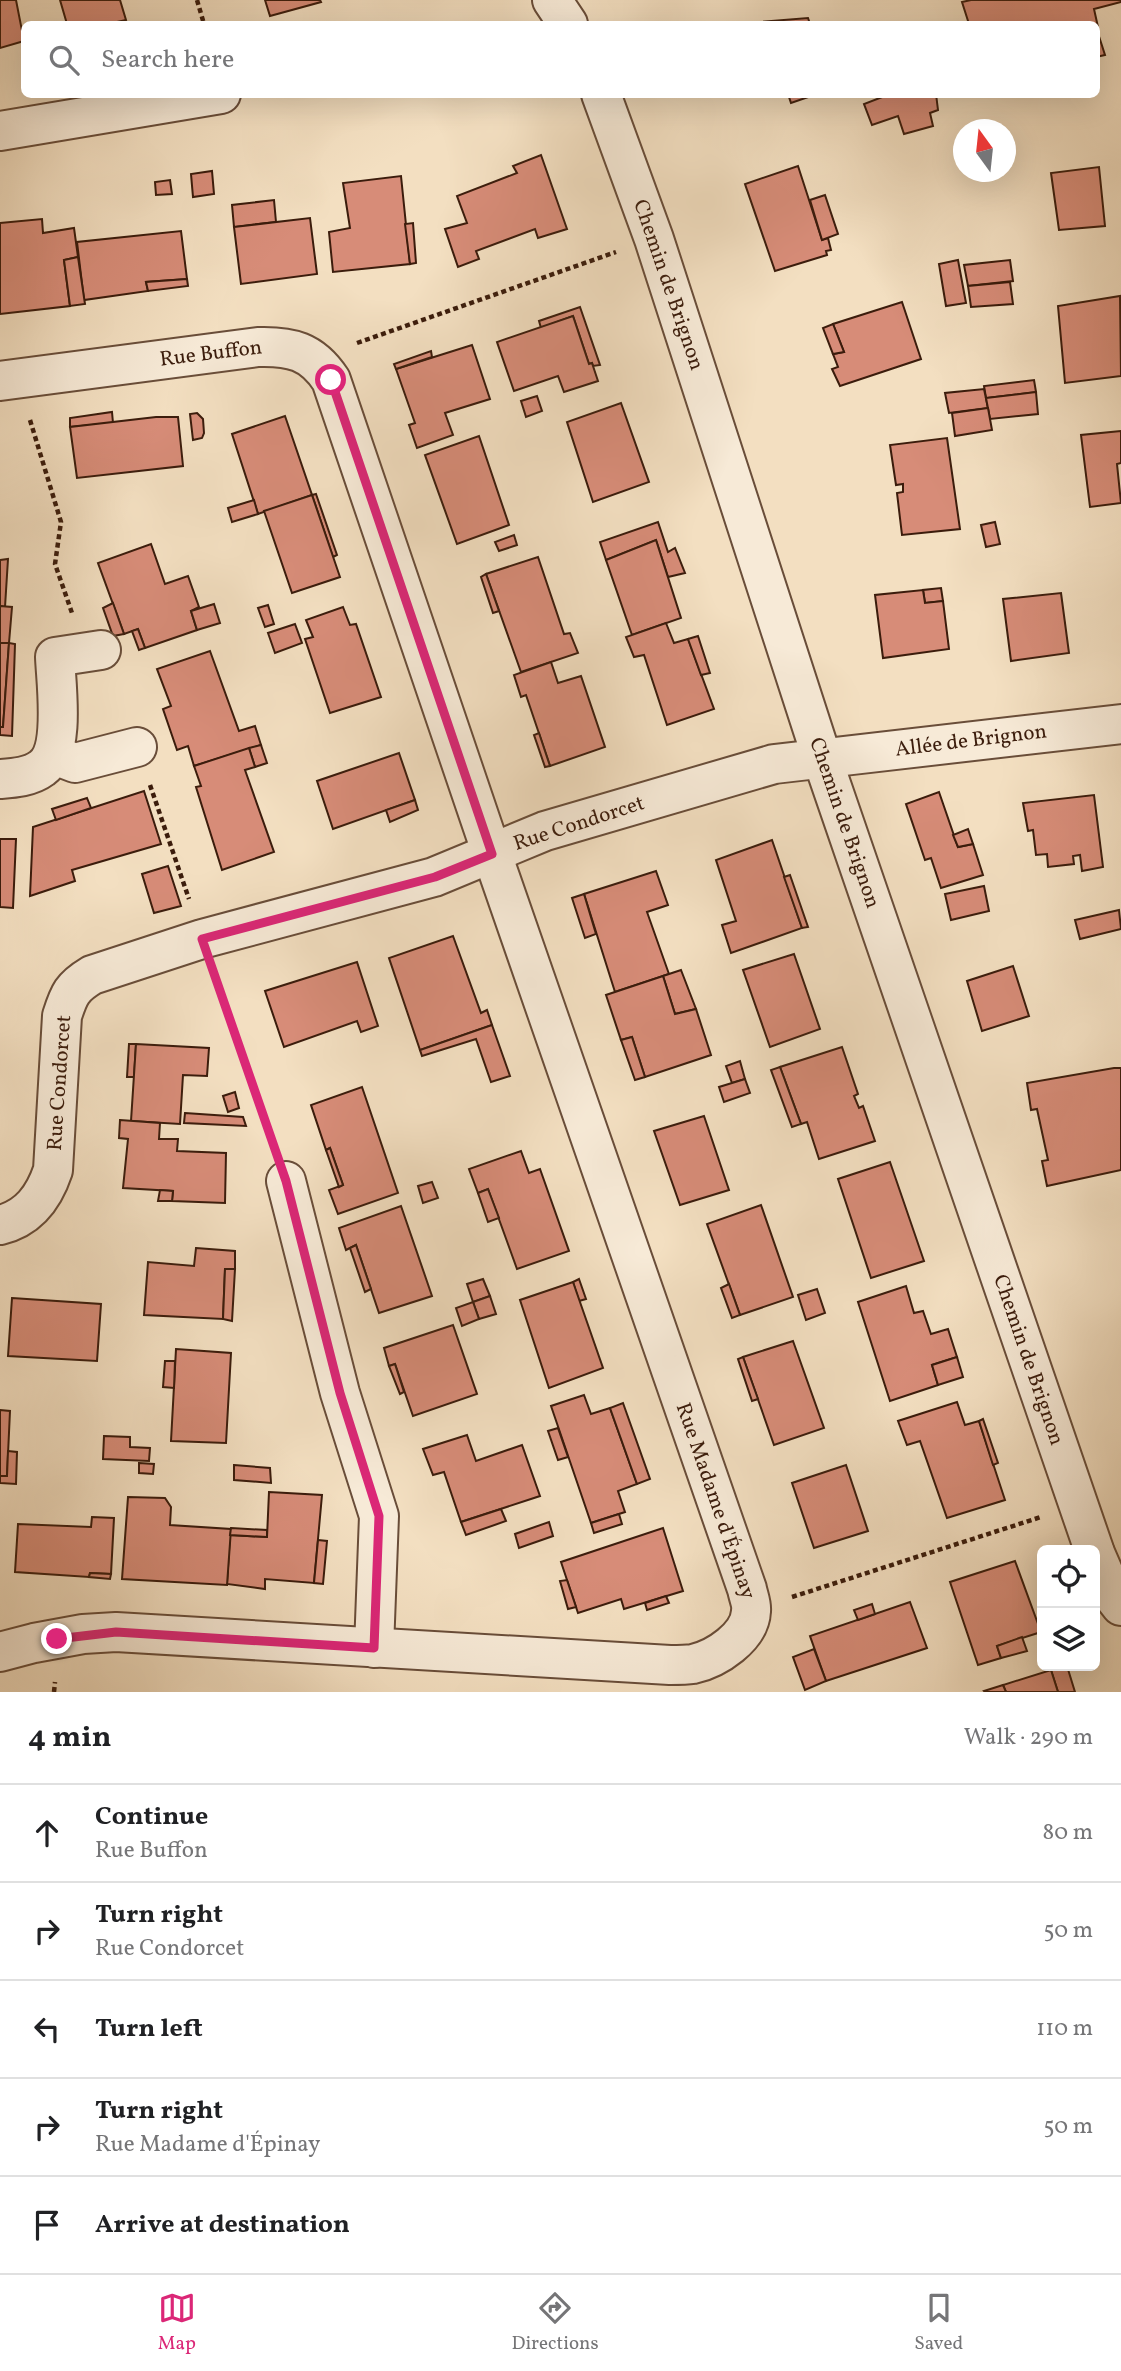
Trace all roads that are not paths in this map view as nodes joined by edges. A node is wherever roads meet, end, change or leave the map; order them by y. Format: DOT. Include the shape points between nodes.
graph roads {
  1 [pos="552,0"];
  2 [pos="566,21"];
  3 [pos="197,98"];
  4 [pos="602,98"];
  5 [pos="0,131"];
  6 [pos="8,380"];
  7 [pos="101,650"];
  8 [pos="1121,724"];
  9 [pos="137,747"];
  10 [pos="54,755"];
  11 [pos="822,758"];
  12 [pos="0,779"];
  13 [pos="492,854"];
  14 [pos="286,1181"];
  15 [pos="0,1225"];
  16 [pos="1092,1545"];
  17 [pos="1100,1566"];
  18 [pos="1121,1606"];
  19 [pos="374,1648"];
  20 [pos="0,1652"];
  1 -- 2 [label="street"];
  3 -- 5 [label="street"];
  4 -- 11 [label="street, Chemin de Brignon" via="654,239"];
  6 -- 13 [label="street, Rue Buffon" via="258,346 281,346 313,358 336,390"];
  7 -- 10 [label="street" via="55,657"];
  8 -- 11 [label="street, Allée de Brignon"];
  9 -- 10 [label="street" via="75,763"];
  10 -- 12 [label="street" via="44,768 29,776"];
  11 -- 13 [label="street, Rue Condorcet" via="736,775 545,831"];
  11 -- 16 [label="street, Chemin de Brignon"];
  13 -- 15 [label="street, Rue Condorcet" via="435,877 202,939 76,984 62,1016 53,1170 34,1207"];
  13 -- 19 [label="street, Rue Madame d'Épinay" via="752,1610 748,1623 728,1647 692,1664"];
  14 -- 19 [label="street" via="340,1393 379,1516"];
  17 -- 18 [label="street, Chemin de Brignon"];
  19 -- 20 [label="street, Rue Madame d'Épinay" via="116,1632"];
}
